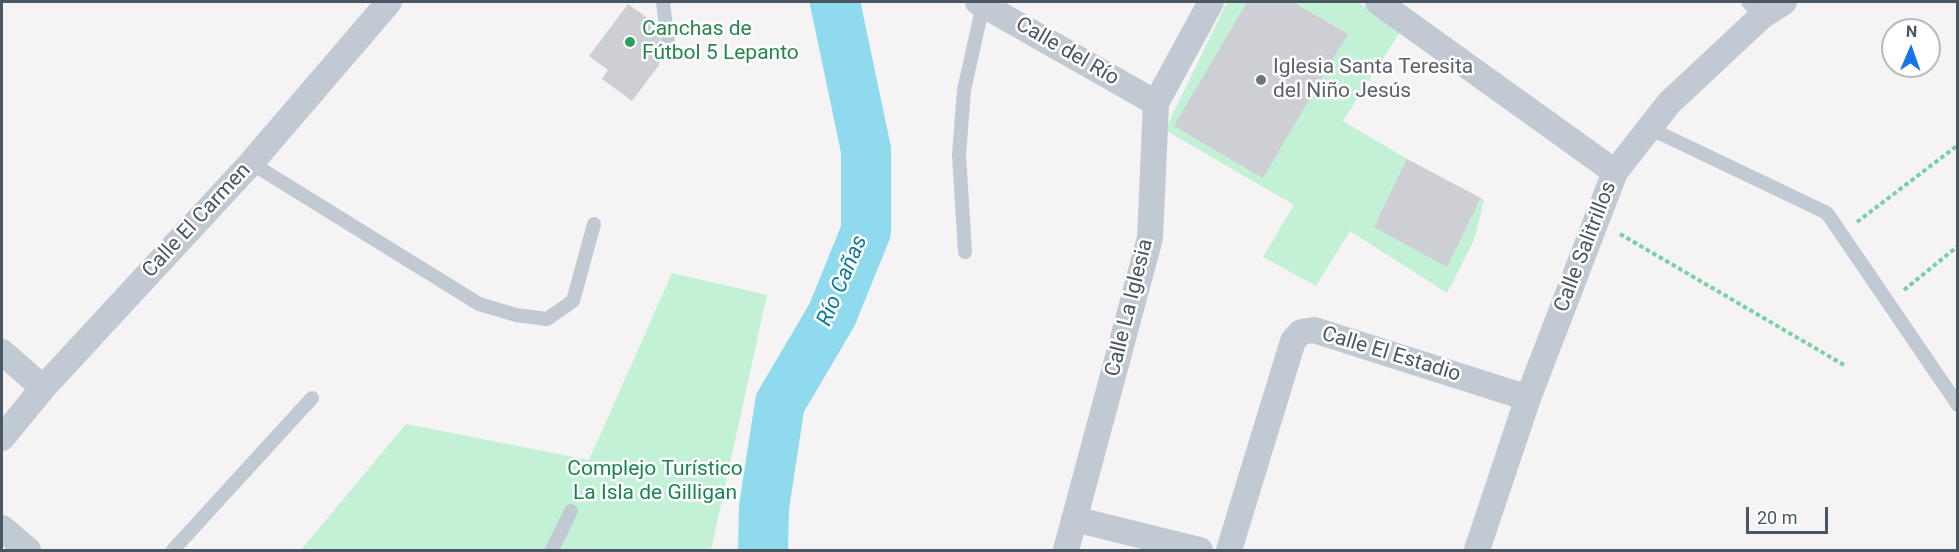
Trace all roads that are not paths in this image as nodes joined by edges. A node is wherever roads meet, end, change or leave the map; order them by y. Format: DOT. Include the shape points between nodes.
graph roads {
  1 [pos="389,2"];
  2 [pos="663,2"];
  3 [pos="1211,2"];
  4 [pos="1378,2"];
  5 [pos="1784,2"];
  6 [pos="980,3"];
  7 [pos="1755,9"];
  8 [pos="669,51"];
  9 [pos="1156,103"];
  10 [pos="1649,128"];
  11 [pos="251,162"];
  12 [pos="1615,172"];
  13 [pos="594,224"];
  14 [pos="965,252"];
  15 [pos="2,352"];
  16 [pos="43,388"];
  17 [pos="312,398"];
  18 [pos="1528,398"];
  19 [pos="1958,405"];
  20 [pos="2,438"];
  21 [pos="571,511"];
  22 [pos="1074,519"];
  23 [pos="2,528"];
  24 [pos="28,550"];
  25 [pos="173,550"];
  26 [pos="552,550"];
  27 [pos="1066,550"];
  28 [pos="1200,550"];
  29 [pos="1229,550"];
  30 [pos="1477,550"];
  1 -- 11 [label="street, Calle El Carmen"];
  2 -- 8 [label="lane"];
  3 -- 9 [label="street, Calle La Iglesia"];
  4 -- 12 [label="street"];
  5 -- 7 [label="street, Calle Salitrillos"];
  6 -- 9 [label="street, Calle del Río"];
  6 -- 14 [label="lane" via="964,90 959,155"];
  7 -- 10 [label="street, Calle Salitrillos"];
  9 -- 22 [label="street, Calle La Iglesia" via="1150,238"];
  10 -- 12 [label="street, Calle Salitrillos"];
  10 -- 19 [label="lane" via="1827,213"];
  11 -- 13 [label="lane" via="478,304 516,315 547,319 573,301"];
  11 -- 16 [label="street, Calle El Carmen"];
  12 -- 18 [label="street, Calle Salitrillos"];
  15 -- 16 [label="street"];
  16 -- 20 [label="street, Calle El Carmen"];
  17 -- 25 [label="lane"];
  18 -- 29 [label="street, Calle El Estadio" via="1314,330 1301,332 1293,341"];
  18 -- 30 [label="street, Calle Salitrillos"];
  21 -- 26 [label="lane"];
  22 -- 27 [label="street, Calle La Iglesia"];
  22 -- 28 [label="street"];
  23 -- 24 [label="street"];
}
